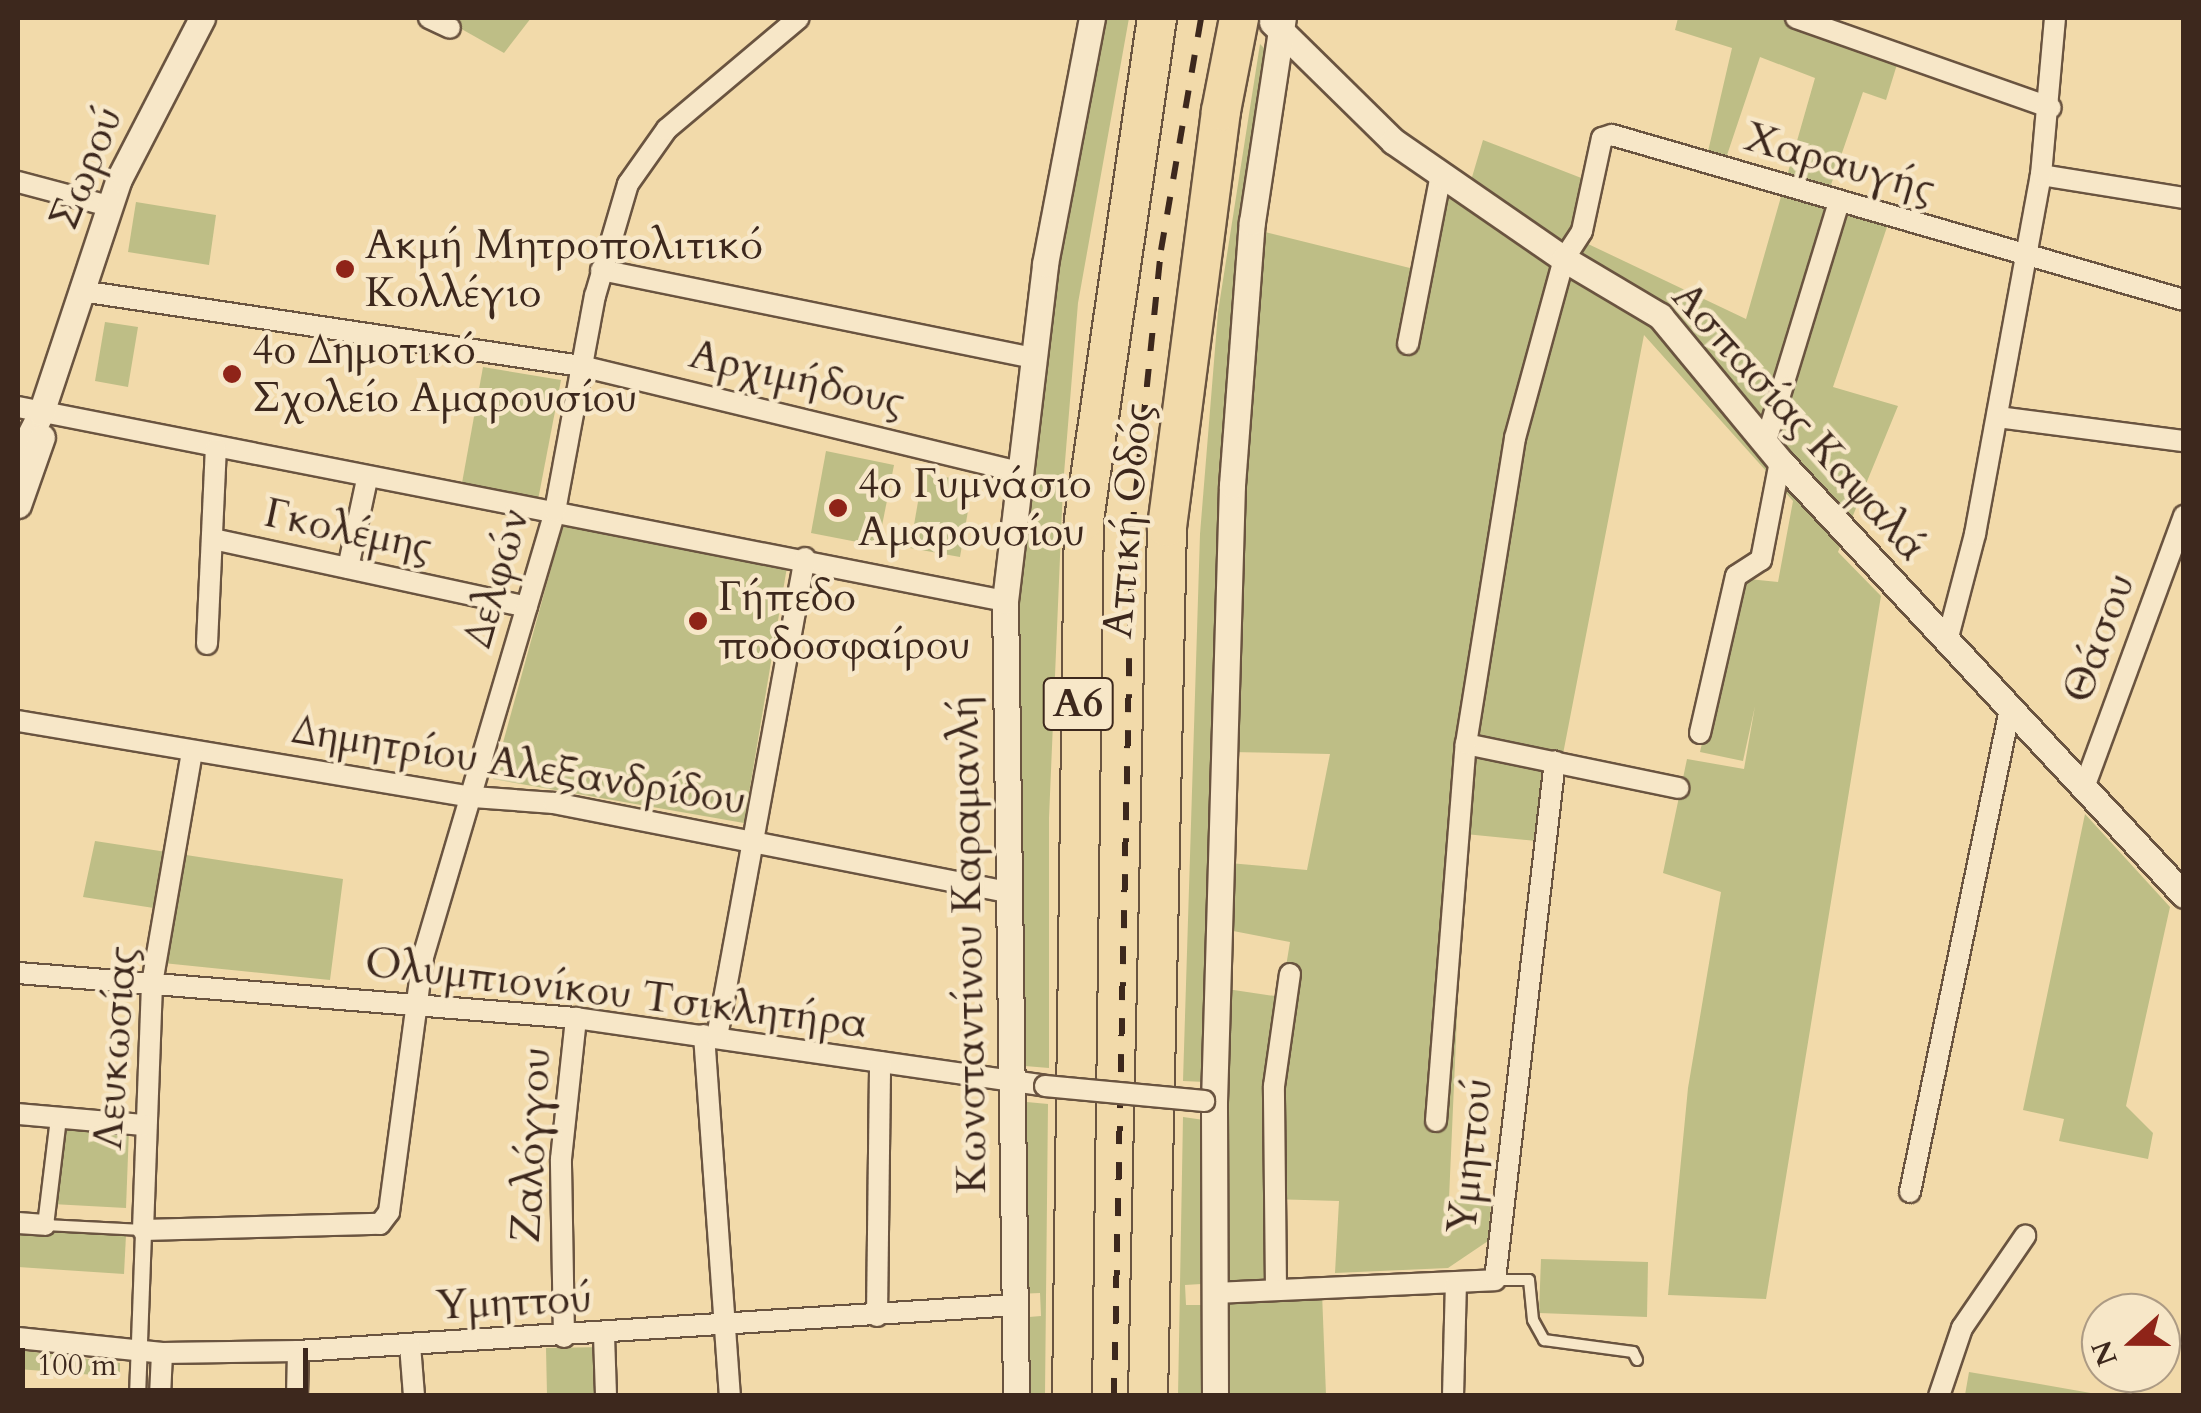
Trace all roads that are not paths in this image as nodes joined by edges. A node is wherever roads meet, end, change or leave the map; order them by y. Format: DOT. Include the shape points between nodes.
graph roads {
  1 [pos="202,18"];
  2 [pos="430,18"];
  3 [pos="799,18"];
  4 [pos="1092,18"];
  5 [pos="1156,18"];
  6 [pos="1240,18"];
  7 [pos="1796,18"];
  8 [pos="2055,18"];
  9 [pos="1277,22"];
  10 [pos="450,28"];
  11 [pos="1324,79"];
  12 [pos="1272,95"];
  13 [pos="2051,108"];
  14 [pos="1441,174"];
  15 [pos="2040,175"];
  16 [pos="18,182"];
  17 [pos="2184,198"];
  18 [pos="1839,202"];
  19 [pos="109,206"];
  20 [pos="2026,255"];
  21 [pos="1564,260"];
  22 [pos="601,270"];
  23 [pos="82,292"];
  24 [pos="2184,300"];
  25 [pos="1408,344"];
  26 [pos="1032,358"];
  27 [pos="581,366"];
  28 [pos="29,410"];
  29 [pos="1998,417"];
  30 [pos="2184,441"];
  31 [pos="216,449"];
  32 [pos="1772,452"];
  33 [pos="18,458"];
  34 [pos="1018,472"];
  35 [pos="368,479"];
  36 [pos="18,505"];
  37 [pos="555,511"];
  38 [pos="2184,516"];
  39 [pos="213,539"];
  40 [pos="805,558"];
  41 [pos="348,568"];
  42 [pos="1004,600"];
  43 [pos="527,607"];
  44 [pos="1946,640"];
  45 [pos="207,644"];
  46 [pos="2010,708"];
  47 [pos="18,721"];
  48 [pos="1700,733"];
  49 [pos="1466,744"];
  50 [pos="192,752"];
  51 [pos="1554,761"];
  52 [pos="2085,785"];
  53 [pos="1678,788"];
  54 [pos="473,796"];
  55 [pos="750,837"];
  56 [pos="1008,892"];
  57 [pos="2184,894"];
  58 [pos="18,973"];
  59 [pos="1290,974"];
  60 [pos="152,984"];
  61 [pos="414,1003"];
  62 [pos="576,1018"];
  63 [pos="711,1036"];
  64 [pos="880,1062"];
  65 [pos="1012,1082"];
  66 [pos="1209,1102"];
  67 [pos="18,1114"];
  68 [pos="58,1117"];
  69 [pos="1436,1121"];
  70 [pos="144,1125"];
  71 [pos="1910,1192"];
  72 [pos="18,1223"];
  73 [pos="45,1225"];
  74 [pos="142,1230"];
  75 [pos="2025,1236"];
  76 [pos="1495,1280"];
  77 [pos="1456,1282"];
  78 [pos="1276,1289"];
  79 [pos="1214,1293"];
  80 [pos="1015,1306"];
  81 [pos="877,1316"];
  82 [pos="728,1325"];
  83 [pos="604,1334"];
  84 [pos="564,1337"];
  85 [pos="18,1338"];
  86 [pos="410,1345"];
  87 [pos="298,1350"];
  88 [pos="140,1352"];
  89 [pos="162,1353"];
  90 [pos="1637,1360"];
  91 [pos="137,1396"];
  92 [pos="160,1396"];
  93 [pos="297,1396"];
  94 [pos="414,1396"];
  95 [pos="606,1396"];
  96 [pos="730,1396"];
  97 [pos="1016,1396"];
  98 [pos="1072,1396"];
  99 [pos="1148,1396"];
  100 [pos="1215,1396"];
  101 [pos="1453,1396"];
  102 [pos="1939,1396"];
  1 -- 19 [label="street, Σωρού"];
  2 -- 10 [label="street"];
  3 -- 22 [label="street, Δελφών" via="651,147 628,184"];
  4 -- 26 [label="street, Κωνσταντίνου Καραμανλή" via="1064,147"];
  5 -- 98 [label="highway, Αττική Οδός / Α6" via="1084,520"];
  6 -- 99 [label="highway, Αττική Οδός / Α6" via="1221,111 1167,527"];
  7 -- 13 [label="street"];
  8 -- 13 [label="street"];
  9 -- 11 [label="street, Ασπασίας Καψαλά"];
  9 -- 12 [label="street"];
  11 -- 12 [label="street" via="1302,78"];
  11 -- 14 [label="street, Ασπασίας Καψαλά"];
  12 -- 66 [label="street" via="1242,314"];
  13 -- 15 [label="street"];
  14 -- 21 [label="street, Ασπασίας Καψαλά"];
  14 -- 25 [label="street"];
  15 -- 17 [label="street"];
  15 -- 20 [label="street"];
  16 -- 19 [label="street"];
  18 -- 20 [label="street, Χαραυγής"];
  18 -- 21 [label="street, Χαραυγής" via="1608,135 1598,146 1582,232"];
  18 -- 32 [label="street"];
  19 -- 23 [label="street, Σωρού"];
  20 -- 24 [label="street, Χαραυγής"];
  20 -- 29 [label="street"];
  21 -- 32 [label="street, Ασπασίας Καψαλά" via="1660,316"];
  21 -- 49 [label="street" via="1515,438"];
  22 -- 26 [label="street"];
  22 -- 27 [label="street, Δελφών"];
  23 -- 27 [label="street, Αρχιμήδους"];
  23 -- 28 [label="street, Σωρού"];
  26 -- 34 [label="street, Κωνσταντίνου Καραμανλή"];
  27 -- 34 [label="street, Αρχιμήδους"];
  27 -- 37 [label="street, Δελφών"];
  28 -- 31 [label="street"];
  28 -- 33 [label="street, Σωρού"];
  28 -- 36 [label="street, Σωρού" via="44,433"];
  29 -- 30 [label="street"];
  29 -- 44 [label="street"];
  31 -- 35 [label="street"];
  31 -- 39 [label="street"];
  32 -- 44 [label="street, Ασπασίας Καψαλά"];
  32 -- 48 [label="street" via="1761,560 1736,576"];
  34 -- 42 [label="street, Κωνσταντίνου Καραμανλή"];
  35 -- 37 [label="street"];
  35 -- 41 [label="street"];
  37 -- 40 [label="street"];
  37 -- 43 [label="street, Δελφών"];
  38 -- 52 [label="street, Θάσου"];
  39 -- 41 [label="street, Γκολέμης"];
  39 -- 45 [label="street"];
  40 -- 42 [label="street"];
  40 -- 55 [label="street"];
  41 -- 43 [label="street, Γκολέμης"];
  42 -- 56 [label="street, Κωνσταντίνου Καραμανλή"];
  43 -- 54 [label="street, Δελφών"];
  44 -- 46 [label="street, Ασπασίας Καψαλά"];
  46 -- 52 [label="street, Ασπασίας Καψαλά"];
  46 -- 71 [label="street"];
  47 -- 50 [label="street, Δημητρίου Αλεξανδρίδου"];
  49 -- 51 [label="street"];
  49 -- 69 [label="street"];
  50 -- 54 [label="street, Δημητρίου Αλεξανδρίδου"];
  50 -- 60 [label="street, Λευκωσίας"];
  51 -- 53 [label="street"];
  51 -- 76 [label="street, Υμηττού"];
  52 -- 57 [label="street, Ασπασίας Καψαλά"];
  54 -- 55 [label="street, Δημητρίου Αλεξανδρίδου"];
  54 -- 61 [label="street, Δελφών"];
  55 -- 56 [label="street, Δημητρίου Αλεξανδρίδου"];
  55 -- 63 [label="street"];
  56 -- 65 [label="street, Κωνσταντίνου Καραμανλή"];
  58 -- 60 [label="street, Ολυμπιονίκου Τσικλητήρα"];
  59 -- 78 [label="street" via="1274,1086"];
  60 -- 61 [label="street, Ολυμπιονίκου Τσικλητήρα"];
  60 -- 70 [label="street, Λευκωσίας"];
  61 -- 62 [label="street, Ολυμπιονίκου Τσικλητήρα"];
  61 -- 74 [label="street, Δελφών" via="389,1212 380,1224"];
  62 -- 63 [label="street, Ολυμπιονίκου Τσικλητήρα"];
  62 -- 84 [label="street, Ζαλόγγου" via="562,1159"];
  63 -- 64 [label="street, Ολυμπιονίκου Τσικλητήρα"];
  63 -- 82 [label="street"];
  64 -- 65 [label="street, Ολυμπιονίκου Τσικλητήρα"];
  64 -- 81 [label="street"];
  65 -- 66 [label="street, Ολυμπιονίκου Τσικλητήρα, bridge"];
  65 -- 80 [label="street, Κωνσταντίνου Καραμανλή"];
  66 -- 79 [label="street"];
  67 -- 68 [label="street"];
  68 -- 70 [label="street"];
  68 -- 73 [label="street"];
  70 -- 74 [label="street, Λευκωσίας"];
  72 -- 73 [label="street"];
  73 -- 74 [label="lane"];
  74 -- 88 [label="street, Λευκωσίας"];
  75 -- 102 [label="street" via="1962,1328"];
  76 -- 77 [label="street, Υμηττού"];
  76 -- 90 [label="lane" via="1529,1280 1533,1320 1544,1340 1634,1352"];
  77 -- 78 [label="street, Υμηττού"];
  77 -- 101 [label="street"];
  78 -- 79 [label="street, Υμηττού"];
  79 -- 100 [label="street"];
  80 -- 81 [label="street, Υμηττού"];
  80 -- 97 [label="street, Κωνσταντίνου Καραμανλή"];
  81 -- 82 [label="street, Υμηττού"];
  82 -- 83 [label="street, Υμηττού"];
  82 -- 96 [label="street"];
  83 -- 84 [label="street, Υμηττού"];
  83 -- 95 [label="street"];
  84 -- 86 [label="street, Υμηττού"];
  85 -- 88 [label="street, Υμηττού"];
  86 -- 87 [label="street, Υμηττού"];
  86 -- 94 [label="street"];
  87 -- 89 [label="street, Υμηττού"];
  87 -- 93 [label="street"];
  88 -- 89 [label="street, Υμηττού"];
  88 -- 91 [label="street, Λευκωσίας"];
  89 -- 92 [label="street"];
}
